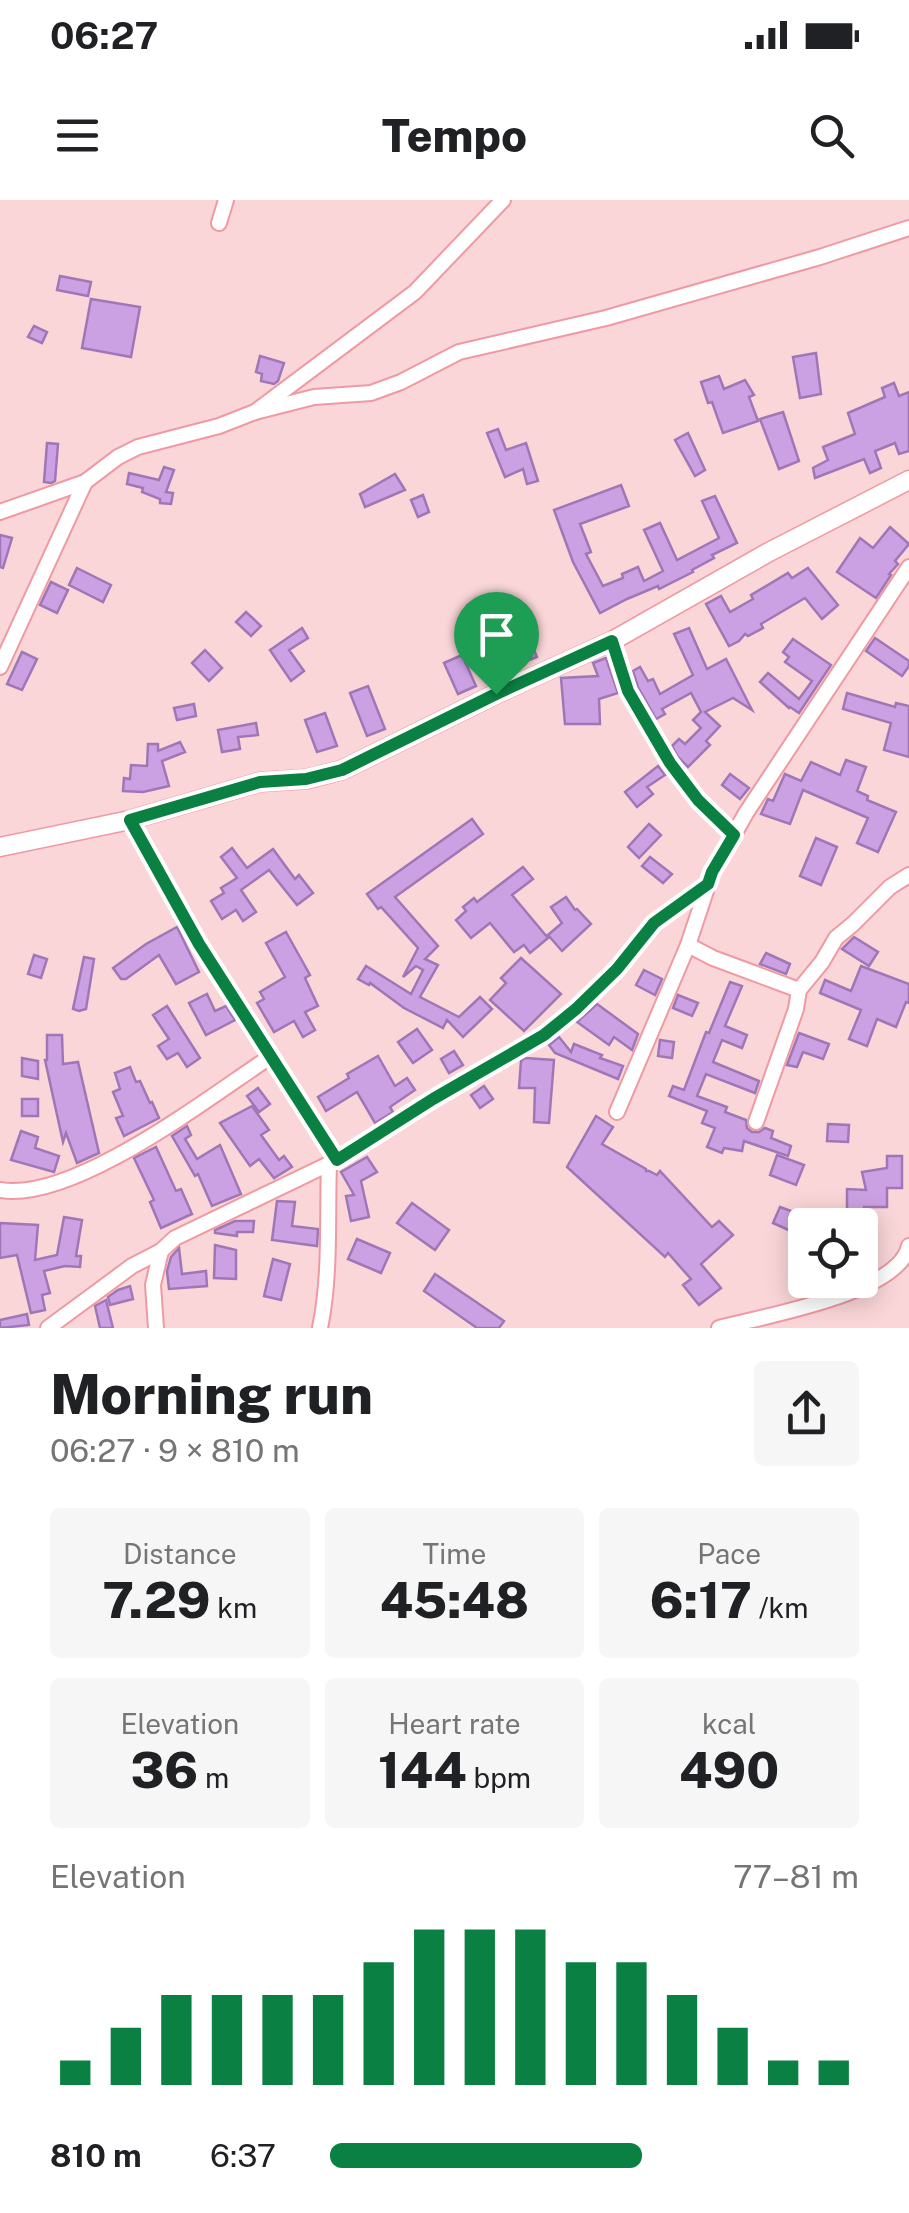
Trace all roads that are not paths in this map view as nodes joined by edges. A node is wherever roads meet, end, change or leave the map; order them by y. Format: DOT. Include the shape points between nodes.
graph roads {
  1 [pos="226,200"];
  2 [pos="504,200"];
  3 [pos="219,224"];
  4 [pos="909,228"];
  5 [pos="255,412"];
  6 [pos="909,480"];
  7 [pos="85,482"];
  8 [pos="0,512"];
  9 [pos="909,567"];
  10 [pos="612,641"];
  11 [pos="0,667"];
  12 [pos="130,820"];
  13 [pos="734,835"];
  14 [pos="0,847"];
  15 [pos="909,874"];
  16 [pos="708,884"];
  17 [pos="688,945"];
  18 [pos="798,990"];
  19 [pos="270,1057"];
  20 [pos="616,1112"];
  21 [pos="756,1122"];
  22 [pos="333,1162"];
  23 [pos="0,1190"];
  24 [pos="909,1246"];
  25 [pos="160,1251"];
  26 [pos="48,1328"];
  27 [pos="156,1328"];
  28 [pos="320,1328"];
  29 [pos="720,1328"];
  1 -- 3 [label="street"];
  2 -- 5 [label="street" via="414,292"];
  4 -- 5 [label="street" via="606,318 459,352 371,392"];
  5 -- 7 [label="street" via="118,456"];
  6 -- 10 [label="main road"];
  7 -- 8 [label="street"];
  7 -- 11 [label="street"];
  9 -- 13 [label="street"];
  10 -- 12 [label="main road" via="342,770 260,782"];
  10 -- 13 [label="street" via="628,691 670,763"];
  12 -- 14 [label="main road"];
  12 -- 19 [label="street"];
  13 -- 16 [label="street"];
  15 -- 18 [label="street" via="836,938"];
  16 -- 17 [label="street"];
  16 -- 22 [label="street" via="654,923 617,969 544,1035"];
  17 -- 18 [label="street"];
  17 -- 20 [label="street"];
  18 -- 21 [label="street"];
  19 -- 22 [label="street"];
  19 -- 23 [label="street" via="160,1132 89,1169 17,1193"];
  22 -- 25 [label="street"];
  22 -- 28 [label="street"];
  24 -- 29 [label="street" via="906,1258 880,1279 852,1292"];
  25 -- 26 [label="street"];
  25 -- 27 [label="street" via="153,1284"];
}
